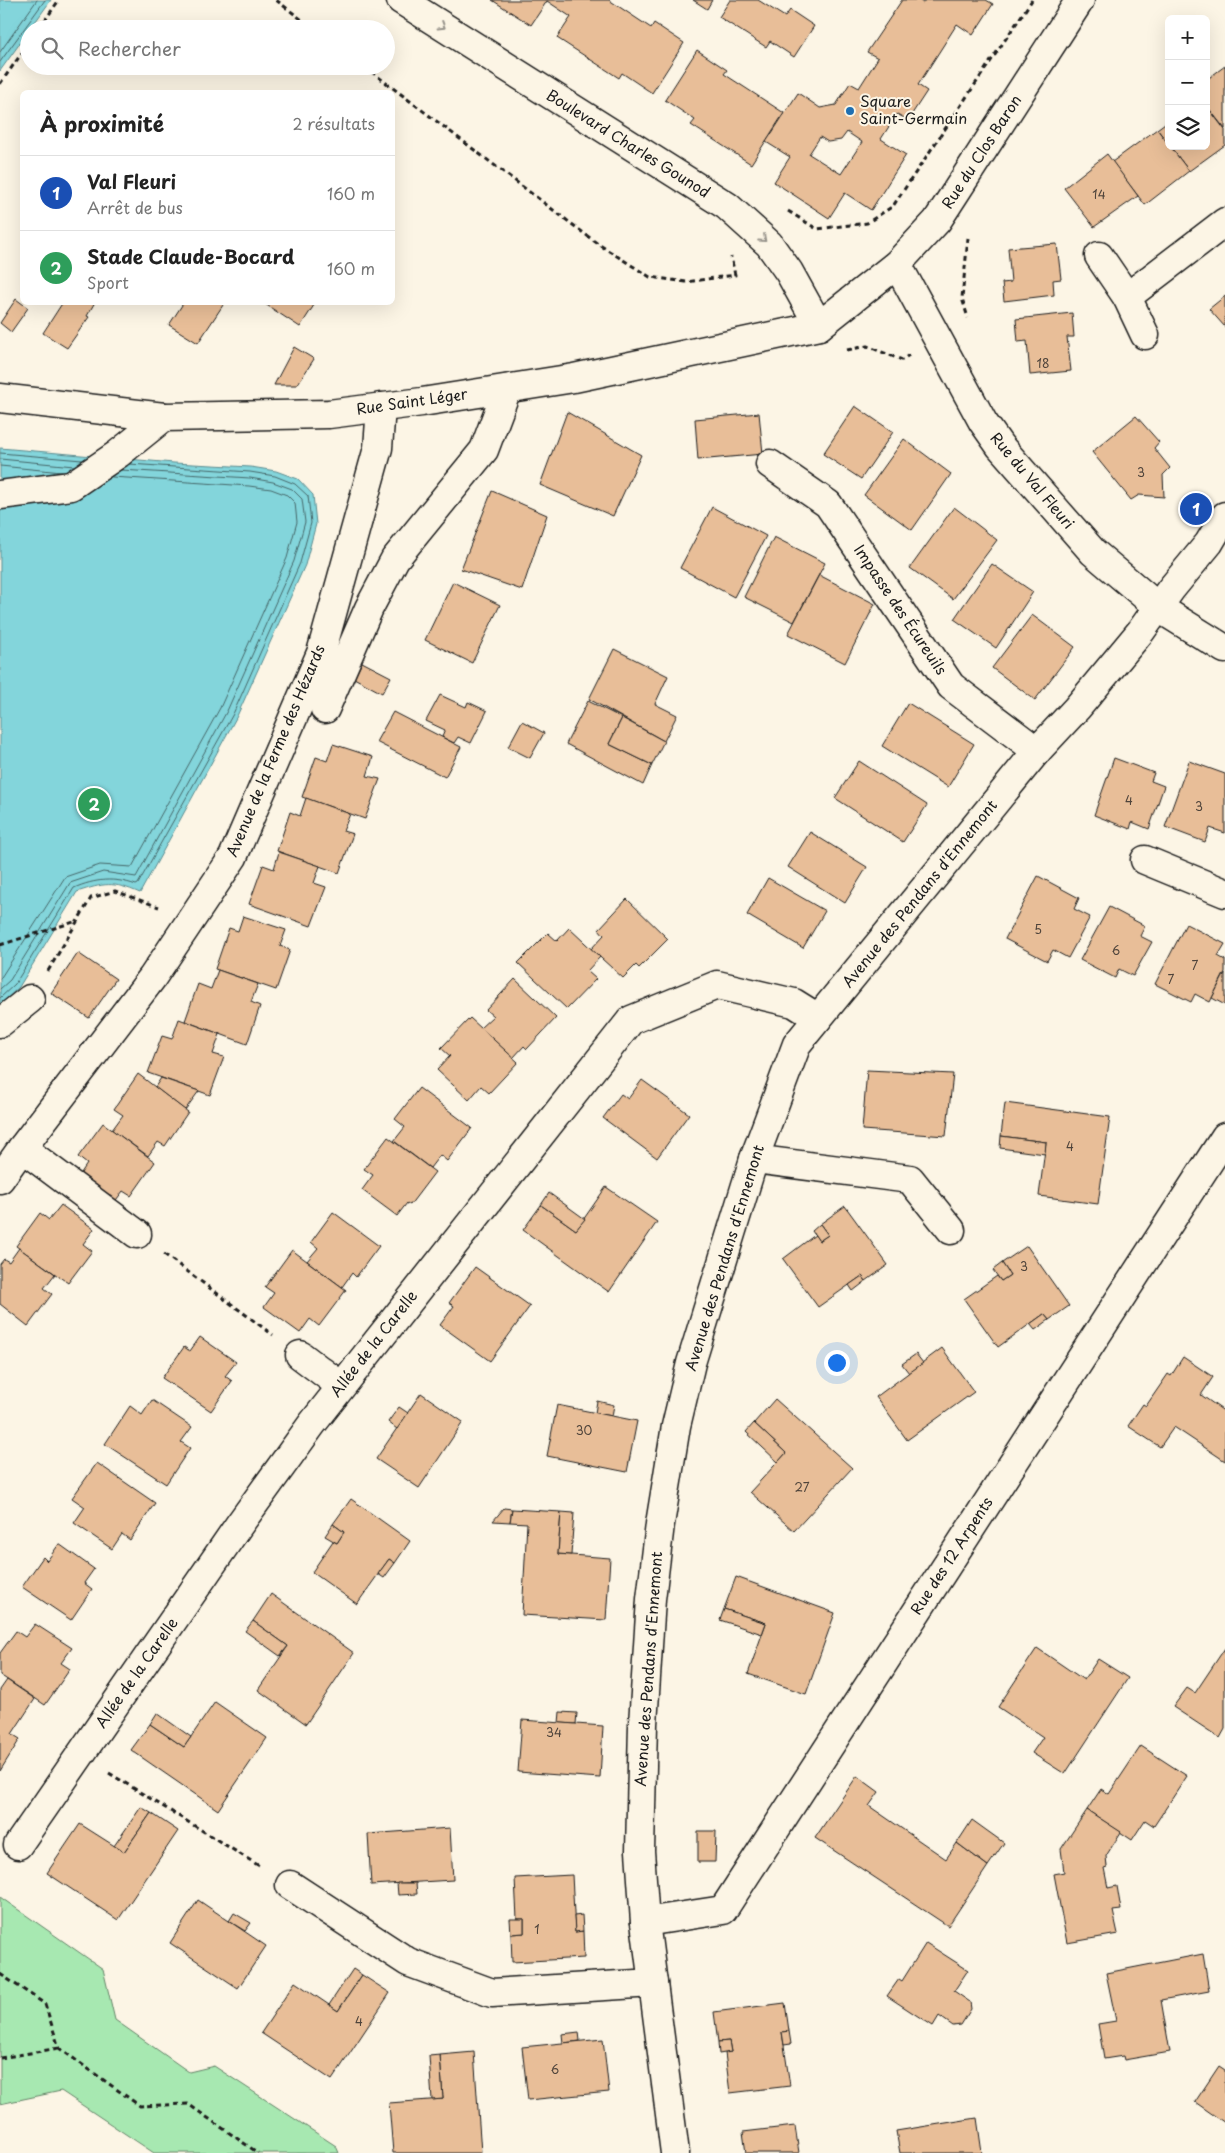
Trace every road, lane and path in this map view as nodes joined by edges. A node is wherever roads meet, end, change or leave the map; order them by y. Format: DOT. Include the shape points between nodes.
graph roads {
  1 [pos="60,0"];
  2 [pos="276,0"];
  3 [pos="401,0"];
  4 [pos="1032,0"];
  5 [pos="1080,0"];
  6 [pos="46,20"];
  7 [pos="302,20"];
  8 [pos="20,56"];
  9 [pos="376,75"];
  10 [pos="0,84"];
  11 [pos="785,209"];
  12 [pos="1225,222"];
  13 [pos="1099,256"];
  14 [pos="897,264"];
  15 [pos="735,274"];
  16 [pos="1127,297"];
  17 [pos="818,326"];
  18 [pos="1145,335"];
  19 [pos="507,389"];
  20 [pos="0,398"];
  21 [pos="381,407"];
  22 [pos="164,417"];
  23 [pos="770,464"];
  24 [pos="0,495"];
  25 [pos="1225,516"];
  26 [pos="1159,608"];
  27 [pos="1225,649"];
  28 [pos="325,709"];
  29 [pos="1037,751"];
  30 [pos="1145,860"];
  31 [pos="1225,893"];
  32 [pos="133,898"];
  33 [pos="77,921"];
  34 [pos="0,945"];
  35 [pos="30,999"];
  36 [pos="818,1018"];
  37 [pos="0,1023"];
  38 [pos="1225,1137"];
  39 [pos="22,1148"];
  40 [pos="754,1159"];
  41 [pos="0,1179"];
  42 [pos="951,1230"];
  43 [pos="137,1234"];
  44 [pos="300,1355"];
  45 [pos="341,1386"];
  46 [pos="81,1755"];
  47 [pos="18,1845"];
  48 [pos="290,1884"];
  49 [pos="645,1922"];
  50 [pos="0,1974"];
  51 [pos="653,1983"];
  52 [pos="59,2048"];
  53 [pos="0,2058"];
  54 [pos="258,2153"];
  55 [pos="675,2153"];
  1 -- 6 [label="path"];
  2 -- 7 [label="path"];
  3 -- 17 [label="street, Boulevard Charles Gounod, one-way" via="727,206 769,244 789,272"];
  4 -- 11 [label="path" via="893,206 867,223 817,229"];
  5 -- 14 [label="street, Rue du Clos Baron" via="937,221"];
  8 -- 10 [label="path"];
  9 -- 15 [label="path" via="598,244 650,277 686,282"];
  12 -- 16 [label="street"];
  13 -- 16 [label="street"];
  14 -- 17 [label="street, Rue du Clos Baron"];
  14 -- 26 [label="street, Rue du Val Fleuri" via="983,422 1000,446 1093,552"];
  16 -- 18 [label="street"];
  17 -- 19 [label="street, Rue Saint Léger"];
  19 -- 21 [label="street, Rue Saint Léger"];
  19 -- 28 [label="street" via="484,450 395,559 369,608"];
  20 -- 22 [label="street, Rue Saint Léger"];
  21 -- 22 [label="street, Rue Saint Léger" via="328,414"];
  21 -- 39 [label="street, Avenue de la Ferme des Hézards" via="378,448 321,653 233,857 152,978"];
  22 -- 24 [label="street" via="71,486"];
  23 -- 29 [label="street, Impasse des Écureuils" via="828,504 952,686"];
  25 -- 26 [label="street, Avenue des Pendans d'Ennemont" via="1209,543"];
  26 -- 27 [label="street, Rue du Val Fleuri"];
  26 -- 29 [label="street, Avenue des Pendans d'Ennemont" via="1077,708"];
  29 -- 36 [label="street, Avenue des Pendans d'Ennemont"];
  30 -- 31 [label="street"];
  32 -- 33 [label="path" via="115,891 91,898"];
  33 -- 34 [label="path"];
  33 -- 35 [label="path"];
  35 -- 37 [label="street"];
  36 -- 40 [label="street, Avenue des Pendans d'Ennemont" via="797,1044"];
  36 -- 45 [label="street, Allée de la Carelle" via="794,1003 717,985 631,1020"];
  38 -- 49 [label="street, Rue des 12 Arpents" via="722,1910"];
  39 -- 41 [label="street, Avenue de la Ferme des Hézards"];
  39 -- 43 [label="street"];
  40 -- 42 [label="street" via="910,1179"];
  40 -- 49 [label="street, Avenue des Pendans d'Ennemont" via="691,1363 676,1426 660,1524 651,1599 643,1724 640,1851"];
  43 -- 44 [label="path"];
  44 -- 45 [label="street"];
  45 -- 46 [label="street, Allée de la Carelle" via="239,1525"];
  46 -- 47 [label="street, Allée de la Carelle"];
  46 -- 48 [label="path"];
  48 -- 51 [label="street" via="408,1962 492,1993"];
  49 -- 51 [label="street, Avenue des Pendans d'Ennemont"];
  50 -- 52 [label="path" via="45,2004"];
  51 -- 55 [label="street, Avenue des Pendans d'Ennemont"];
  52 -- 53 [label="path"];
  52 -- 54 [label="path" via="140,2106 188,2104"];
}
